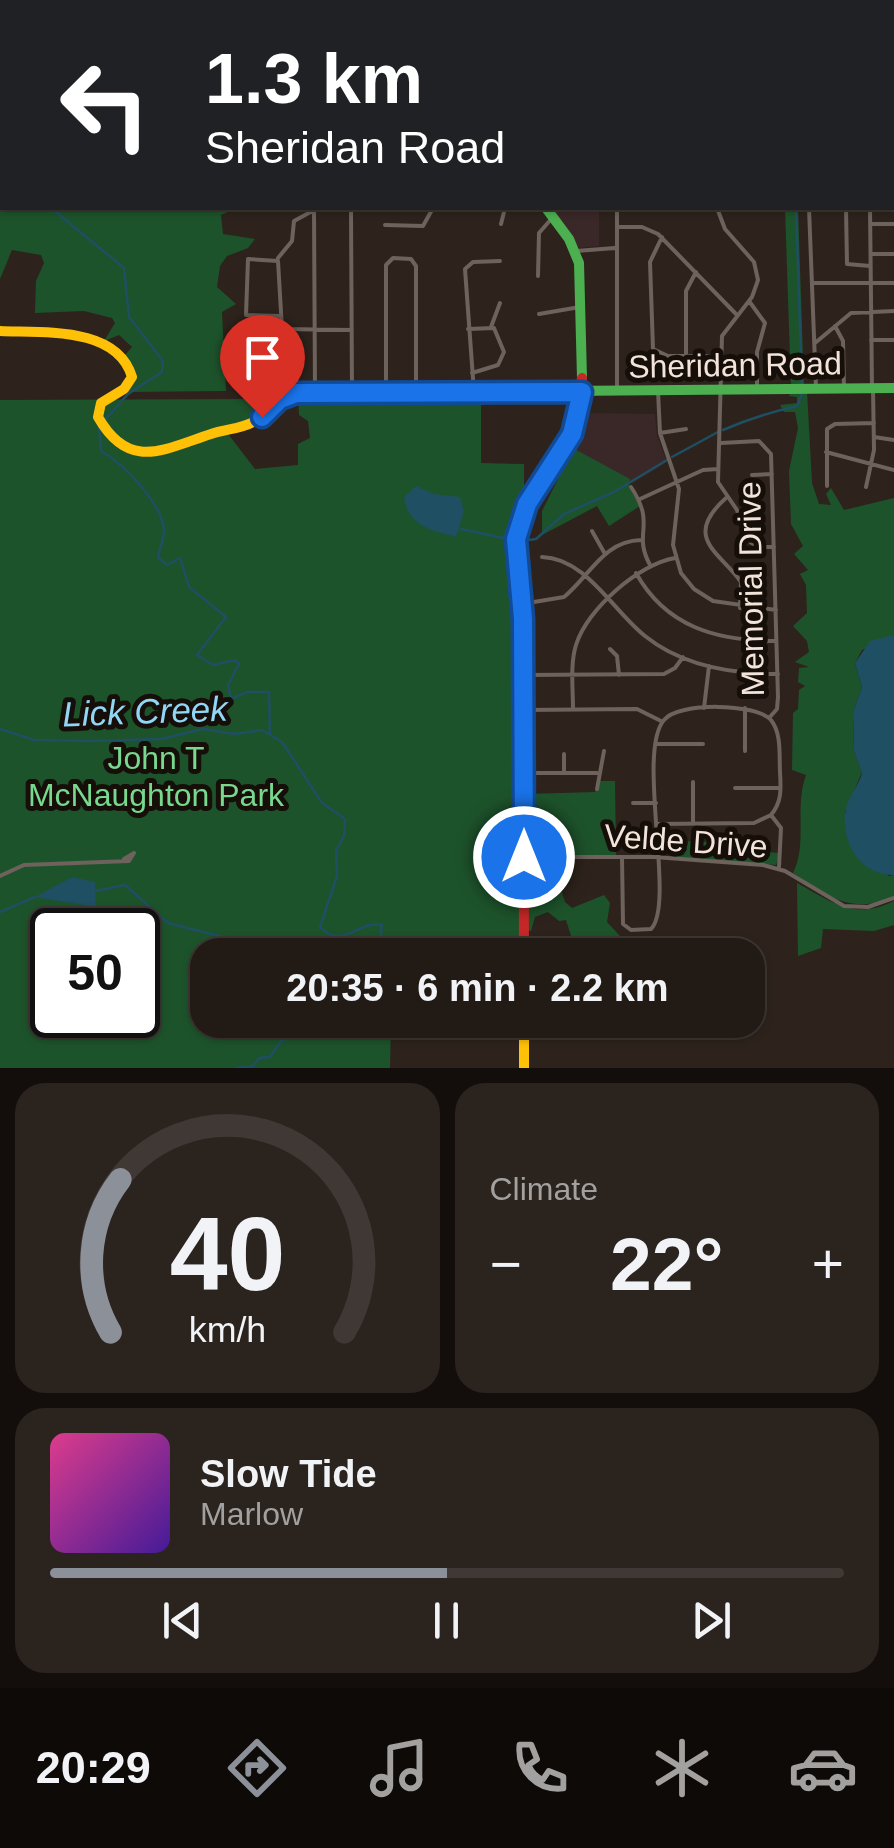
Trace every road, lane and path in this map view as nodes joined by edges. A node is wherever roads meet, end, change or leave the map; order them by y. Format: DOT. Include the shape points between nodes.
graph roads {
  1 [pos="313,210"];
  2 [pos="316,210"];
  3 [pos="350,210"];
  4 [pos="431,210"];
  5 [pos="505,210"];
  6 [pos="617,210"];
  7 [pos="718,210"];
  8 [pos="809,210"];
  9 [pos="846,210"];
  10 [pos="870,210"];
  11 [pos="550,212"];
  12 [pos="502,224"];
  13 [pos="870,224"];
  14 [pos="894,224"];
  15 [pos="385,225"];
  16 [pos="617,227"];
  17 [pos="662,237"];
  18 [pos="617,248"];
  19 [pos="576,251"];
  20 [pos="870,254"];
  21 [pos="894,254"];
  22 [pos="277,259"];
  23 [pos="500,262"];
  24 [pos="870,266"];
  25 [pos="696,272"];
  26 [pos="538,276"];
  27 [pos="894,282"];
  28 [pos="812,283"];
  29 [pos="871,283"];
  30 [pos="749,301"];
  31 [pos="500,303"];
  32 [pos="580,307"];
  33 [pos="894,311"];
  34 [pos="871,312"];
  35 [pos="538,314"];
  36 [pos="736,314"];
  37 [pos="280,316"];
  38 [pos="836,326"];
  39 [pos="491,327"];
  40 [pos="468,329"];
  41 [pos="315,330"];
  42 [pos="351,330"];
  43 [pos="0,331"];
  44 [pos="871,340"];
  45 [pos="894,340"];
  46 [pos="814,344"];
  47 [pos="686,356"];
  48 [pos="720,356"];
  49 [pos="472,372"];
  50 [pos="872,388"];
  51 [pos="894,388"];
  52 [pos="816,389"];
  53 [pos="844,389"];
  54 [pos="757,390"];
  55 [pos="617,391"];
  56 [pos="658,391"];
  57 [pos="721,391"];
  58 [pos="315,392"];
  59 [pos="386,392"];
  60 [pos="416,392"];
  61 [pos="474,392"];
  62 [pos="580,392"];
  63 [pos="352,393"];
  64 [pos="874,422"];
  65 [pos="686,429"];
  66 [pos="660,433"];
  67 [pos="874,437"];
  68 [pos="894,440"];
  69 [pos="722,443"];
  70 [pos="825,452"];
  71 [pos="871,463"];
  72 [pos="718,469"];
  73 [pos="894,470"];
  74 [pos="772,474"];
  75 [pos="752,475"];
  76 [pos="678,481"];
  77 [pos="827,486"];
  78 [pos="632,487"];
  79 [pos="866,487"];
  80 [pos="726,498"];
  81 [pos="640,500"];
  82 [pos="592,531"];
  83 [pos="642,540"];
  84 [pos="774,548"];
  85 [pos="605,554"];
  86 [pos="542,557"];
  87 [pos="675,558"];
  88 [pos="650,565"];
  89 [pos="636,573"];
  90 [pos="584,578"];
  91 [pos="609,599"];
  92 [pos="522,604"];
  93 [pos="740,608"];
  94 [pos="776,610"];
  95 [pos="776,641"];
  96 [pos="610,649"];
  97 [pos="682,657"];
  98 [pos="708,666"];
  99 [pos="778,674"];
  100 [pos="573,675"];
  101 [pos="618,675"];
  102 [pos="523,676"];
  103 [pos="704,708"];
  104 [pos="745,708"];
  105 [pos="573,709"];
  106 [pos="524,710"];
  107 [pos="769,718"];
  108 [pos="662,722"];
  109 [pos="656,744"];
  110 [pos="702,744"];
  111 [pos="604,751"];
  112 [pos="745,751"];
  113 [pos="564,754"];
  114 [pos="524,773"];
  115 [pos="564,773"];
  116 [pos="598,773"];
  117 [pos="693,782"];
  118 [pos="735,788"];
  119 [pos="780,788"];
  120 [pos="598,789"];
  121 [pos="634,803"];
  122 [pos="656,803"];
  123 [pos="771,815"];
  124 [pos="656,824"];
  125 [pos="693,824"];
  126 [pos="524,857"];
  127 [pos="622,857"];
  128 [pos="657,857"];
  129 [pos="124,858"];
  130 [pos="778,869"];
  131 [pos="0,876"];
  132 [pos="894,898"];
  133 [pos="524,938"];
  134 [pos="524,1038"];
  135 [pos="524,1068"];
  1 -- 22 [label="street" via="294,221 292,241"];
  2 -- 41 [label="street"];
  3 -- 42 [label="street"];
  4 -- 15 [label="street" via="424,225"];
  5 -- 12 [label="street"];
  6 -- 16 [label="street"];
  7 -- 30 [label="street" via="756,267"];
  8 -- 28 [label="street"];
  9 -- 24 [label="street" via="848,265"];
  10 -- 13 [label="street"];
  11 -- 19 [label="main road"];
  11 -- 26 [label="street" via="539,232"];
  13 -- 14 [label="street"];
  13 -- 20 [label="street"];
  16 -- 17 [label="street"];
  16 -- 18 [label="street"];
  17 -- 25 [label="street"];
  17 -- 47 [label="street" via="650,262 651,343 654,354"];
  18 -- 19 [label="street"];
  18 -- 55 [label="street"];
  19 -- 32 [label="main road"];
  20 -- 21 [label="street"];
  20 -- 24 [label="street"];
  22 -- 37 [label="street"];
  22 -- 37 [label="street" via="246,260 245,312"];
  23 -- 40 [label="street" via="466,265"];
  24 -- 29 [label="street"];
  25 -- 36 [label="street"];
  25 -- 47 [label="street" via="686,291"];
  27 -- 29 [label="street"];
  28 -- 29 [label="street"];
  28 -- 46 [label="street"];
  29 -- 34 [label="street"];
  30 -- 36 [label="street"];
  30 -- 54 [label="street" via="765,323"];
  31 -- 39 [label="street"];
  32 -- 35 [label="street"];
  32 -- 62 [label="main road"];
  33 -- 34 [label="street"];
  34 -- 38 [label="street" via="852,313"];
  34 -- 44 [label="street"];
  36 -- 48 [label="street" via="723,333"];
  37 -- 41 [label="street" via="281,328"];
  38 -- 46 [label="street"];
  38 -- 53 [label="street" via="843,339"];
  39 -- 40 [label="street"];
  39 -- 49 [label="street" via="501,337 503,358"];
  40 -- 49 [label="street"];
  41 -- 42 [label="street"];
  41 -- 58 [label="street"];
  42 -- 63 [label="street"];
  43 -- 58 [label="main road, Sheridan Road" via="68,336 117,349 132,377 100,404 101,423 125,449 168,450 252,423 287,396"];
  44 -- 45 [label="street"];
  44 -- 50 [label="street"];
  46 -- 52 [label="street"];
  47 -- 48 [label="street"];
  48 -- 57 [label="street"];
  49 -- 61 [label="street"];
  50 -- 51 [label="main road, Sheridan Road"];
  50 -- 53 [label="main road, Sheridan Road"];
  50 -- 64 [label="street"];
  52 -- 53 [label="main road, Sheridan Road"];
  52 -- 54 [label="main road, Sheridan Road"];
  54 -- 57 [label="main road, Sheridan Road"];
  55 -- 56 [label="main road, Sheridan Road"];
  55 -- 62 [label="main road, Sheridan Road"];
  56 -- 57 [label="main road, Sheridan Road"];
  56 -- 66 [label="street"];
  57 -- 69 [label="street"];
  58 -- 63 [label="main road, Sheridan Road"];
  59 -- 60 [label="main road, Sheridan Road"];
  59 -- 60 [label="street" via="386,265 393,258 411,258 416,266"];
  59 -- 63 [label="main road, Sheridan Road"];
  60 -- 61 [label="main road, Sheridan Road"];
  61 -- 62 [label="main road, Sheridan Road"];
  62 -- 92 [label="main road" via="516,540"];
  64 -- 67 [label="street"];
  64 -- 70 [label="street" via="830,426"];
  65 -- 66 [label="street"];
  66 -- 76 [label="street"];
  67 -- 68 [label="street"];
  67 -- 71 [label="street"];
  69 -- 72 [label="street"];
  69 -- 74 [label="street, Memorial Drive" via="765,440"];
  70 -- 71 [label="street"];
  70 -- 77 [label="street"];
  71 -- 73 [label="street"];
  71 -- 79 [label="street"];
  72 -- 76 [label="street"];
  72 -- 80 [label="street"];
  74 -- 75 [label="street"];
  74 -- 84 [label="street, Memorial Drive"];
  76 -- 81 [label="street"];
  76 -- 87 [label="street"];
  78 -- 81 [label="street"];
  80 -- 84 [label="street" via="746,540"];
  80 -- 93 [label="street" via="711,516 708,540 717,560 740,580"];
  81 -- 83 [label="street" via="646,517"];
  82 -- 85 [label="street"];
  83 -- 85 [label="street"];
  83 -- 88 [label="street"];
  84 -- 94 [label="street, Memorial Drive"];
  85 -- 90 [label="street"];
  86 -- 90 [label="street" via="562,560"];
  87 -- 88 [label="street"];
  87 -- 93 [label="street" via="698,593"];
  88 -- 89 [label="street"];
  89 -- 91 [label="street"];
  89 -- 95 [label="street" via="654,601 683,623 732,638"];
  90 -- 91 [label="street"];
  90 -- 92 [label="street" via="560,600"];
  91 -- 97 [label="street" via="644,636"];
  91 -- 100 [label="street" via="579,636"];
  92 -- 102 [label="main road"];
  93 -- 94 [label="street"];
  94 -- 95 [label="street, Memorial Drive"];
  95 -- 99 [label="street, Memorial Drive"];
  96 -- 101 [label="street"];
  97 -- 98 [label="street"];
  97 -- 101 [label="street" via="666,674"];
  98 -- 99 [label="street"];
  98 -- 103 [label="street"];
  99 -- 107 [label="street, Memorial Drive" via="778,708"];
  100 -- 101 [label="street"];
  100 -- 102 [label="street"];
  100 -- 105 [label="street"];
  102 -- 106 [label="main road"];
  103 -- 104 [label="street"];
  103 -- 108 [label="street" via="676,710"];
  104 -- 107 [label="street"];
  104 -- 112 [label="street"];
  105 -- 106 [label="street"];
  105 -- 108 [label="street" via="637,709"];
  106 -- 114 [label="main road"];
  107 -- 119 [label="street" via="778,736"];
  108 -- 109 [label="street"];
  109 -- 110 [label="street"];
  109 -- 122 [label="street"];
  111 -- 116 [label="street"];
  113 -- 115 [label="street"];
  114 -- 115 [label="street"];
  114 -- 126 [label="main road"];
  115 -- 116 [label="street"];
  116 -- 120 [label="street"];
  117 -- 125 [label="street"];
  118 -- 119 [label="street"];
  119 -- 123 [label="street"];
  121 -- 122 [label="street"];
  122 -- 124 [label="street"];
  123 -- 125 [label="street" via="757,823"];
  123 -- 130 [label="street" via="781,830"];
  124 -- 125 [label="street"];
  124 -- 128 [label="street"];
  126 -- 127 [label="street, Velde Drive"];
  126 -- 133 [label="main road"];
  127 -- 128 [label="street, Velde Drive"];
  127 -- 128 [label="street" via="622,922 640,930 655,929"];
  128 -- 130 [label="street, Velde Drive"];
  129 -- 131 [label="street" via="24,865"];
  130 -- 132 [label="street, Velde Drive" via="841,905 868,907"];
  134 -- 135 [label="main road"];
}
